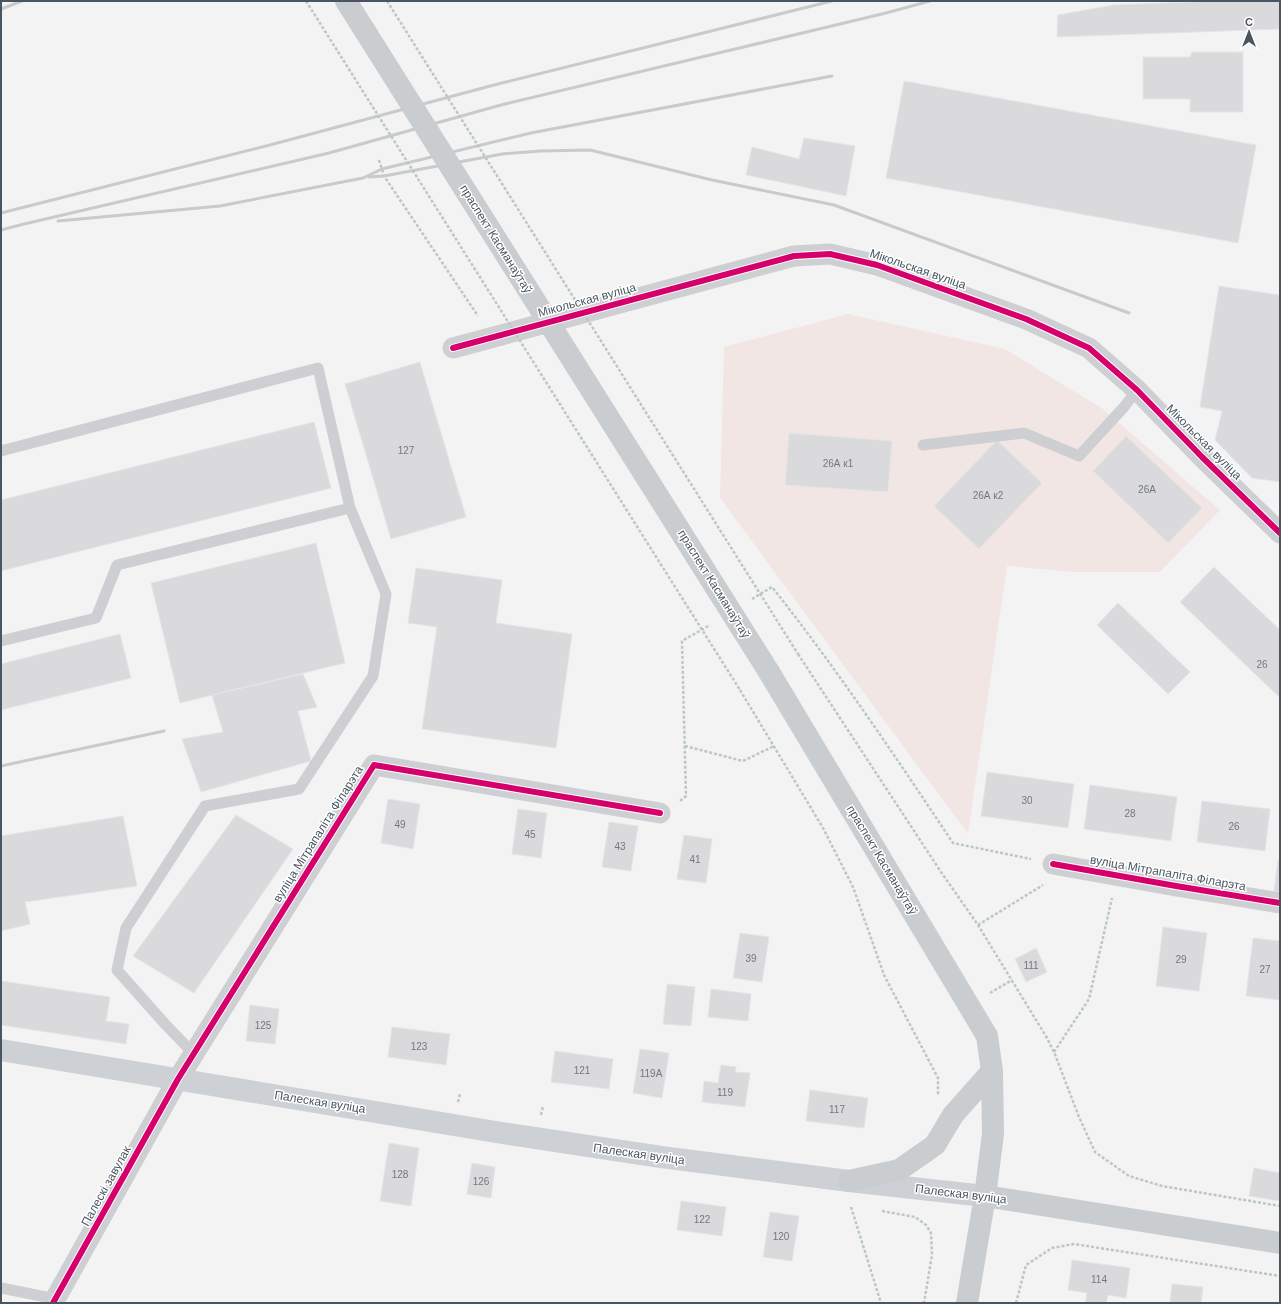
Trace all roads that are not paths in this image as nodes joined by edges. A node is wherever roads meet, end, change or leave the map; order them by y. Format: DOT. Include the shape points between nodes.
graph roads {
  1 [pos="346,1"];
  2 [pos="453,348"];
  3 [pos="1137,390"];
  4 [pos="923,445"];
  5 [pos="1,451"];
  6 [pos="350,508"];
  7 [pos="1280,533"];
  8 [pos="1,641"];
  9 [pos="660,813"];
  10 [pos="1053,864"];
  11 [pos="1280,903"];
  12 [pos="1,1050"];
  13 [pos="194,1054"];
  14 [pos="992,1071"];
  15 [pos="178,1079"];
  16 [pos="849,1181"];
  17 [pos="985,1196"];
  18 [pos="1280,1243"];
  19 [pos="1,1288"];
  20 [pos="54,1301"];
  21 [pos="967,1303"];
  1 -- 14 [label="main road, праспект Касманаўтаў, bridge" via="769,672 987,1036"];
  2 -- 3 [label="street, Мікольская вуліца" via="794,256 830,254 877,266 1026,319 1089,348"];
  3 -- 4 [label="lane" via="1079,456 1024,434"];
  3 -- 7 [label="street, Мікольская вуліца"];
  5 -- 6 [label="lane" via="318,368"];
  6 -- 8 [label="lane" via="117,565 96,618"];
  6 -- 13 [label="lane" via="386,594 373,676 299,789 205,806 126,928 117,970"];
  9 -- 13 [label="street, вуліца Мітрапаліта Філарэта" via="374,765"];
  10 -- 11 [label="street, вуліца Мітрапаліта Філарэта"];
  12 -- 15 [label="main road, Палеская вуліца"];
  13 -- 15 [label="street, вуліца Мітрапаліта Філарэта"];
  14 -- 16 [label="main road" via="953,1115 935,1145 899,1170"];
  14 -- 17 [label="main road, праспект Касманаўтаў" via="993,1134"];
  15 -- 16 [label="main road, Палеская вуліца" via="646,1155"];
  15 -- 20 [label="street, Палескі завулак"];
  16 -- 17 [label="main road, Палеская вуліца"];
  17 -- 18 [label="main road, Палеская вуліца"];
  17 -- 21 [label="main road, праспект Касманаўтаў"];
  19 -- 20 [label="lane"];
}
